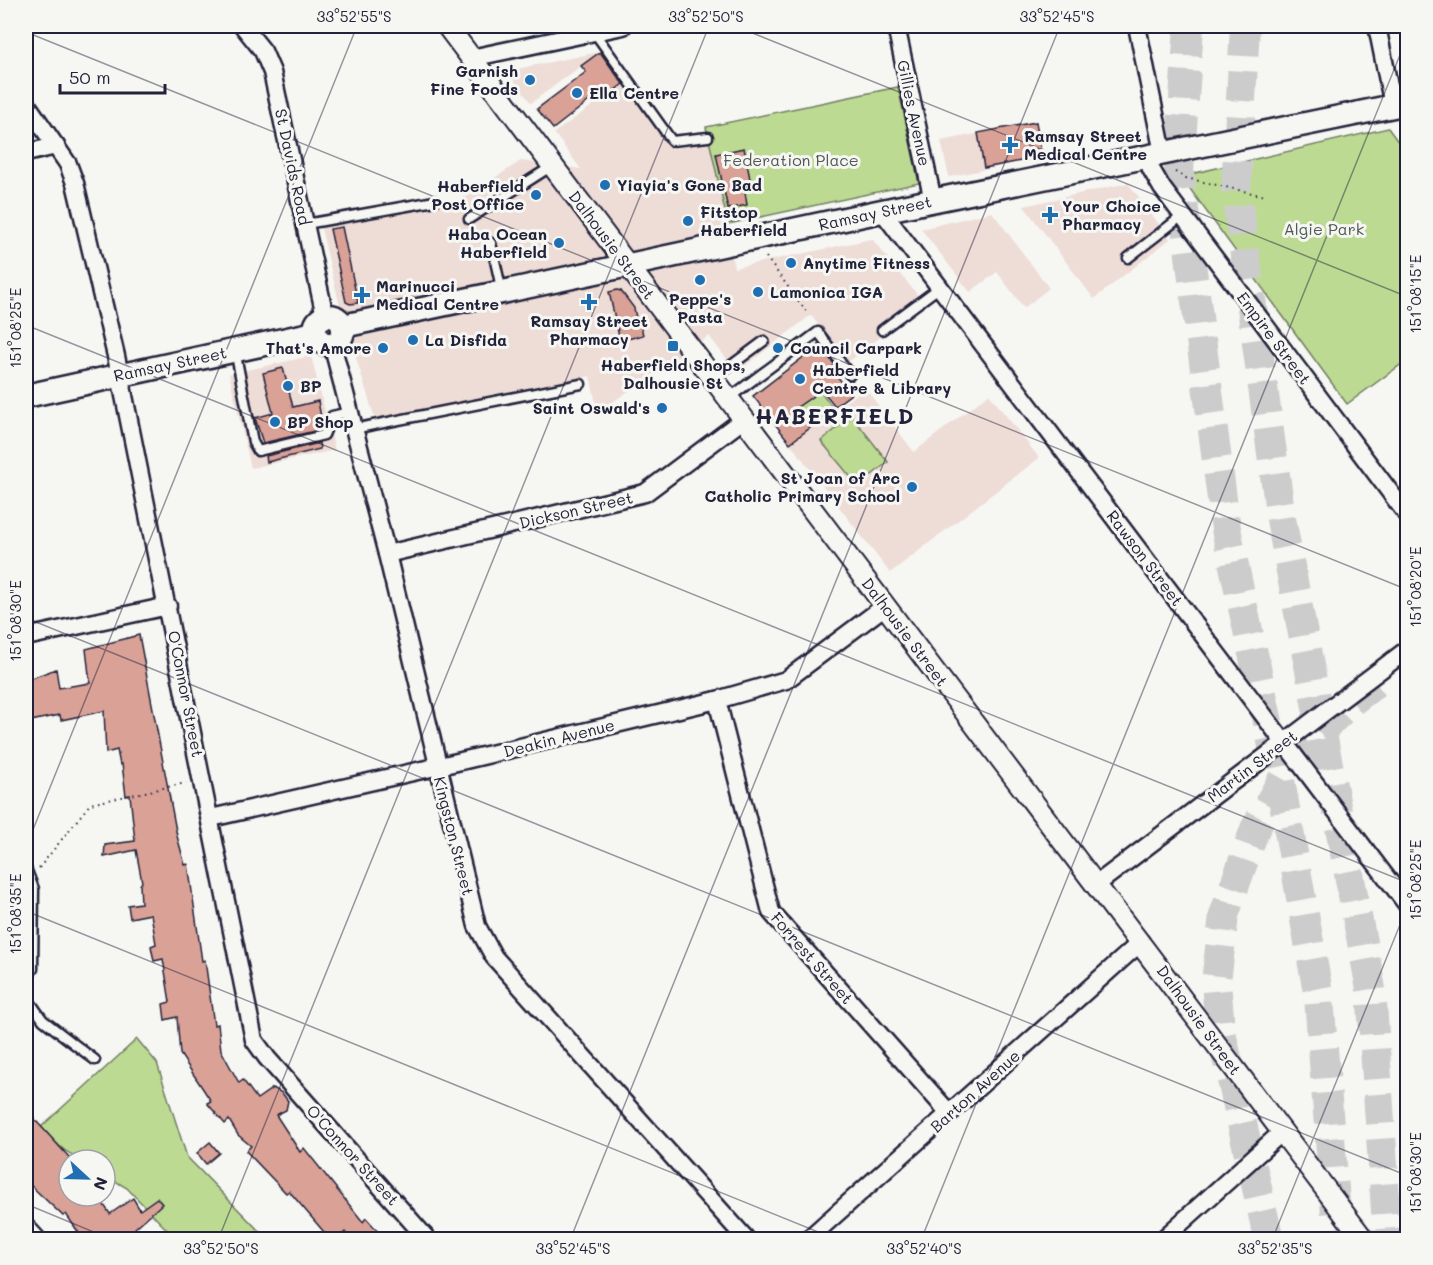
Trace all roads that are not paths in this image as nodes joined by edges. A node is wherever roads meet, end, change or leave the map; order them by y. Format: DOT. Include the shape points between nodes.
graph roads {
  1 [pos="243,26"];
  2 [pos="447,26"];
  3 [pos="623,26"];
  4 [pos="896,26"];
  5 [pos="1137,26"];
  6 [pos="1377,26"];
  7 [pos="594,32"];
  8 [pos="471,58"];
  9 [pos="26,103"];
  10 [pos="1400,105"];
  11 [pos="708,137"];
  12 [pos="56,146"];
  13 [pos="26,153"];
  14 [pos="1162,161"];
  15 [pos="552,166"];
  16 [pos="435,201"];
  17 [pos="933,201"];
  18 [pos="882,211"];
  19 [pos="1182,216"];
  20 [pos="469,219"];
  21 [pos="306,224"];
  22 [pos="491,243"];
  23 [pos="1128,258"];
  24 [pos="627,265"];
  25 [pos="940,286"];
  26 [pos="502,292"];
  27 [pos="329,330"];
  28 [pos="882,330"];
  29 [pos="764,341"];
  30 [pos="235,350"];
  31 [pos="120,375"];
  32 [pos="850,375"];
  33 [pos="714,378"];
  34 [pos="581,384"];
  35 [pos="26,396"];
  36 [pos="729,398"];
  37 [pos="349,412"];
  38 [pos="744,419"];
  39 [pos="353,429"];
  40 [pos="1407,516"];
  41 [pos="387,554"];
  42 [pos="168,606"];
  43 [pos="885,606"];
  44 [pos="26,637"];
  45 [pos="1407,649"];
  46 [pos="717,700"];
  47 [pos="1284,742"];
  48 [pos="437,767"];
  49 [pos="211,818"];
  50 [pos="26,868"];
  51 [pos="1096,884"];
  52 [pos="1407,906"];
  53 [pos="1141,942"];
  54 [pos="26,980"];
  55 [pos="26,996"];
  56 [pos="94,1060"];
  57 [pos="950,1114"];
  58 [pos="1282,1132"];
  59 [pos="26,1227"];
  60 [pos="38,1239"];
  61 [pos="428,1239"];
  62 [pos="747,1239"];
  63 [pos="807,1239"];
  64 [pos="1162,1239"];
  65 [pos="1364,1239"];
  1 -- 21 [label="street, St Davids Road" via="263,51 272,72"];
  2 -- 8 [label="street, Dalhousie Street"];
  3 -- 7 [label="street"];
  4 -- 17 [label="street, Gillies Avenue"];
  5 -- 14 [label="street, Empire Street"];
  6 -- 10 [label="street"];
  7 -- 8 [label="street"];
  7 -- 11 [label="lane" via="672,141"];
  8 -- 15 [label="street, Dalhousie Street"];
  9 -- 12 [label="street, O'Connor Street"];
  10 -- 14 [label="main road, Ramsay Street"];
  12 -- 13 [label="street"];
  12 -- 31 [label="street, O'Connor Street" via="75,183"];
  14 -- 17 [label="main road, Ramsay Street"];
  14 -- 19 [label="street, Empire Street" via="1150,169"];
  15 -- 20 [label="lane"];
  15 -- 24 [label="street, Dalhousie Street"];
  16 -- 21 [label="lane"];
  17 -- 18 [label="main road, Ramsay Street"];
  18 -- 24 [label="main road, Ramsay Street"];
  18 -- 25 [label="street, Rawson Street"];
  19 -- 23 [label="lane"];
  19 -- 40 [label="street, Empire Street"];
  21 -- 27 [label="street, St Davids Road"];
  22 -- 26 [label="lane"];
  24 -- 26 [label="main road, Ramsay Street"];
  24 -- 33 [label="street, Dalhousie Street"];
  25 -- 28 [label="lane"];
  25 -- 47 [label="street, Rawson Street"];
  26 -- 27 [label="main road, Ramsay Street"];
  27 -- 30 [label="main road, Ramsay Street"];
  27 -- 37 [label="street, Kingston Street"];
  29 -- 33 [label="lane"];
  30 -- 31 [label="main road, Ramsay Street"];
  30 -- 37 [label="lane" via="258,451 324,435 332,416"];
  31 -- 35 [label="main road, Ramsay Street"];
  31 -- 42 [label="street, O'Connor Street"];
  32 -- 36 [label="lane" via="818,332"];
  33 -- 36 [label="street, Dalhousie Street"];
  34 -- 39 [label="lane"];
  36 -- 38 [label="street, Dalhousie Street"];
  37 -- 39 [label="street, Kingston Street"];
  38 -- 41 [label="street, Dickson Street" via="645,494"];
  38 -- 43 [label="street, Dalhousie Street"];
  39 -- 41 [label="street, Kingston Street"];
  41 -- 48 [label="street, Kingston Street"];
  42 -- 44 [label="street"];
  42 -- 49 [label="street, O'Connor Street"];
  43 -- 46 [label="street, Deakin Avenue" via="786,680"];
  43 -- 51 [label="street, Dalhousie Street"];
  45 -- 47 [label="street, Martin Street"];
  46 -- 48 [label="street, Deakin Avenue"];
  46 -- 57 [label="street, Forrest Street" via="771,912"];
  47 -- 51 [label="street, Martin Street"];
  47 -- 52 [label="street, Rawson Street"];
  48 -- 49 [label="street, Deakin Avenue"];
  48 -- 62 [label="street, Kingston Street" via="477,927 494,957"];
  49 -- 61 [label="street, O'Connor Street" via="254,1040"];
  50 -- 54 [label="lane" via="34,888 33,969"];
  51 -- 53 [label="street, Dalhousie Street"];
  53 -- 57 [label="street, Barton Avenue"];
  53 -- 58 [label="street, Dalhousie Street"];
  55 -- 56 [label="lane" via="43,1020"];
  57 -- 63 [label="street, Barton Avenue"];
  58 -- 64 [label="street"];
  58 -- 65 [label="street, Dalhousie Street"];
  59 -- 60 [label="street"];
}
